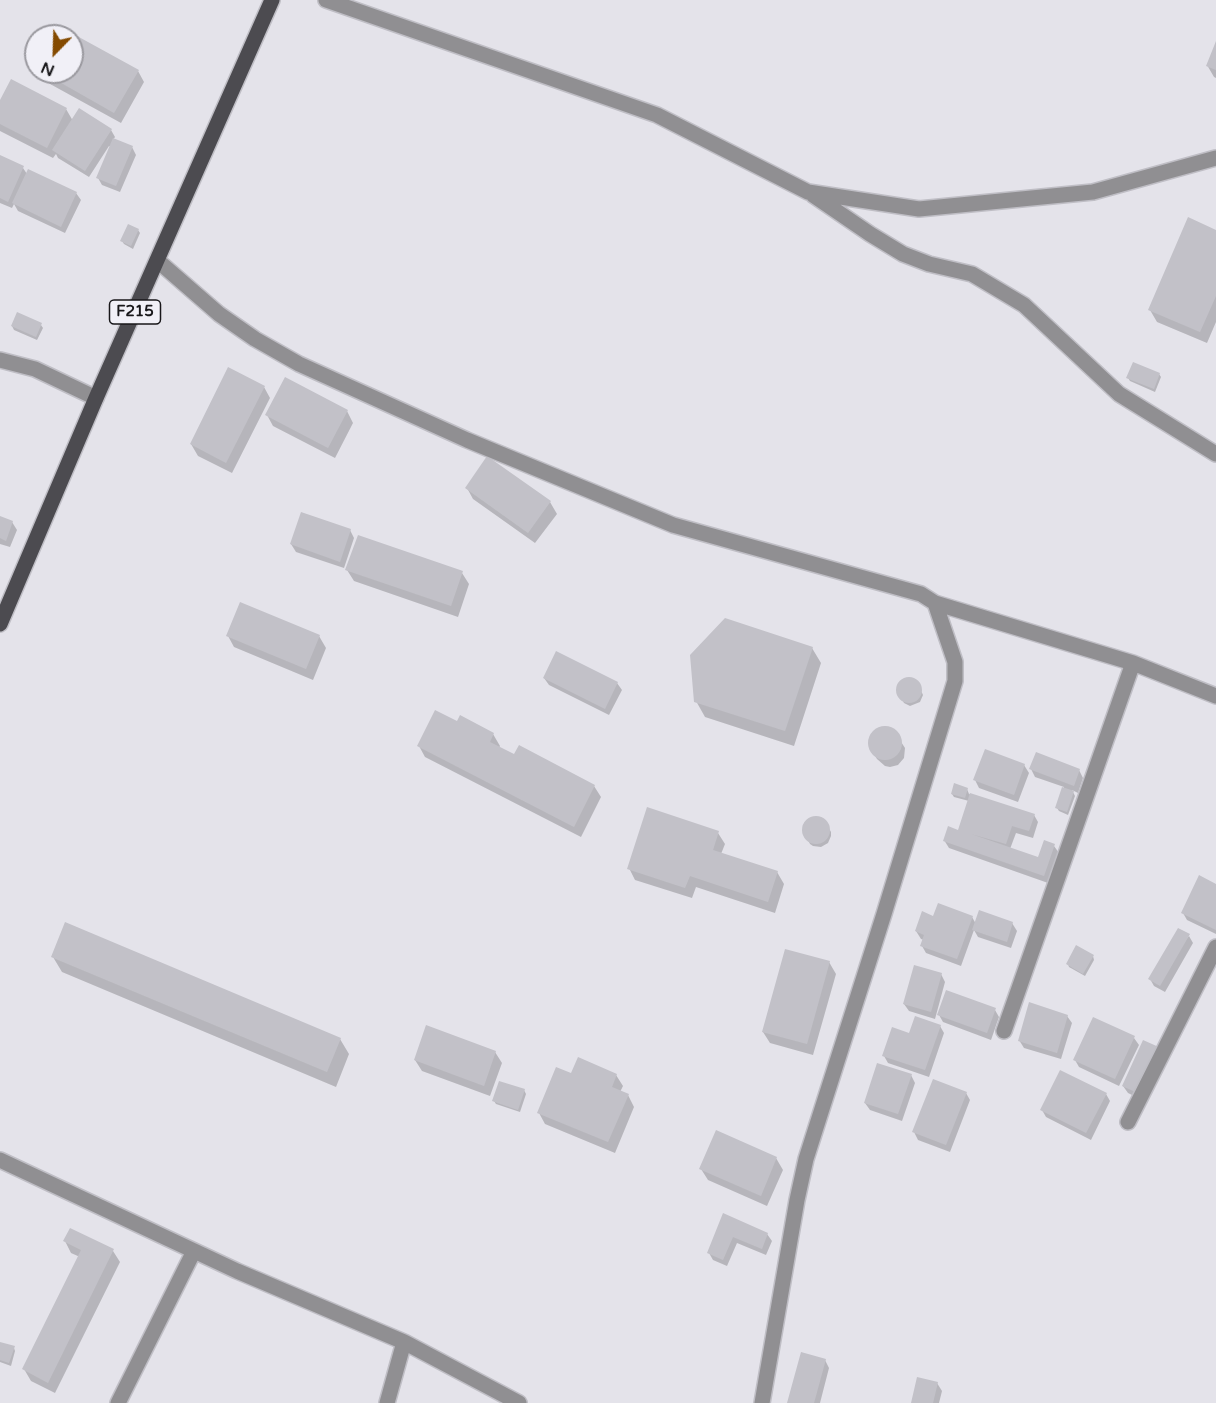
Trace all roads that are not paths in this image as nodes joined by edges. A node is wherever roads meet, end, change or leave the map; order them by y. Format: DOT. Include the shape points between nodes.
graph roads {
  1 [pos="272,0"];
  2 [pos="326,0"];
  3 [pos="1216,158"];
  4 [pos="808,192"];
  5 [pos="158,261"];
  6 [pos="0,360"];
  7 [pos="96,399"];
  8 [pos="1216,454"];
  9 [pos="935,603"];
  10 [pos="0,624"];
  11 [pos="1132,663"];
  12 [pos="1216,696"];
  13 [pos="1216,947"];
  14 [pos="1004,1031"];
  15 [pos="1128,1122"];
  16 [pos="0,1160"];
  17 [pos="194,1251"];
  18 [pos="404,1342"];
  19 [pos="118,1403"];
  20 [pos="387,1403"];
  21 [pos="519,1403"];
  22 [pos="762,1403"];
  1 -- 5 [label="main road, F215"];
  2 -- 4 [label="street" via="657,115"];
  3 -- 4 [label="street" via="1093,192 919,209"];
  4 -- 8 [label="street" via="903,254 972,274 1024,305 1119,394"];
  5 -- 7 [label="main road, F215"];
  5 -- 9 [label="street" via="219,314 255,339 299,364 468,440 673,525 921,594"];
  6 -- 7 [label="street" via="35,369"];
  7 -- 10 [label="main road, F215"];
  9 -- 11 [label="street"];
  9 -- 22 [label="street" via="955,662 955,681 806,1160"];
  11 -- 12 [label="street"];
  11 -- 14 [label="street"];
  13 -- 15 [label="street"];
  16 -- 17 [label="street"];
  17 -- 18 [label="street"];
  17 -- 19 [label="street"];
  18 -- 20 [label="street"];
  18 -- 21 [label="street"];
}
